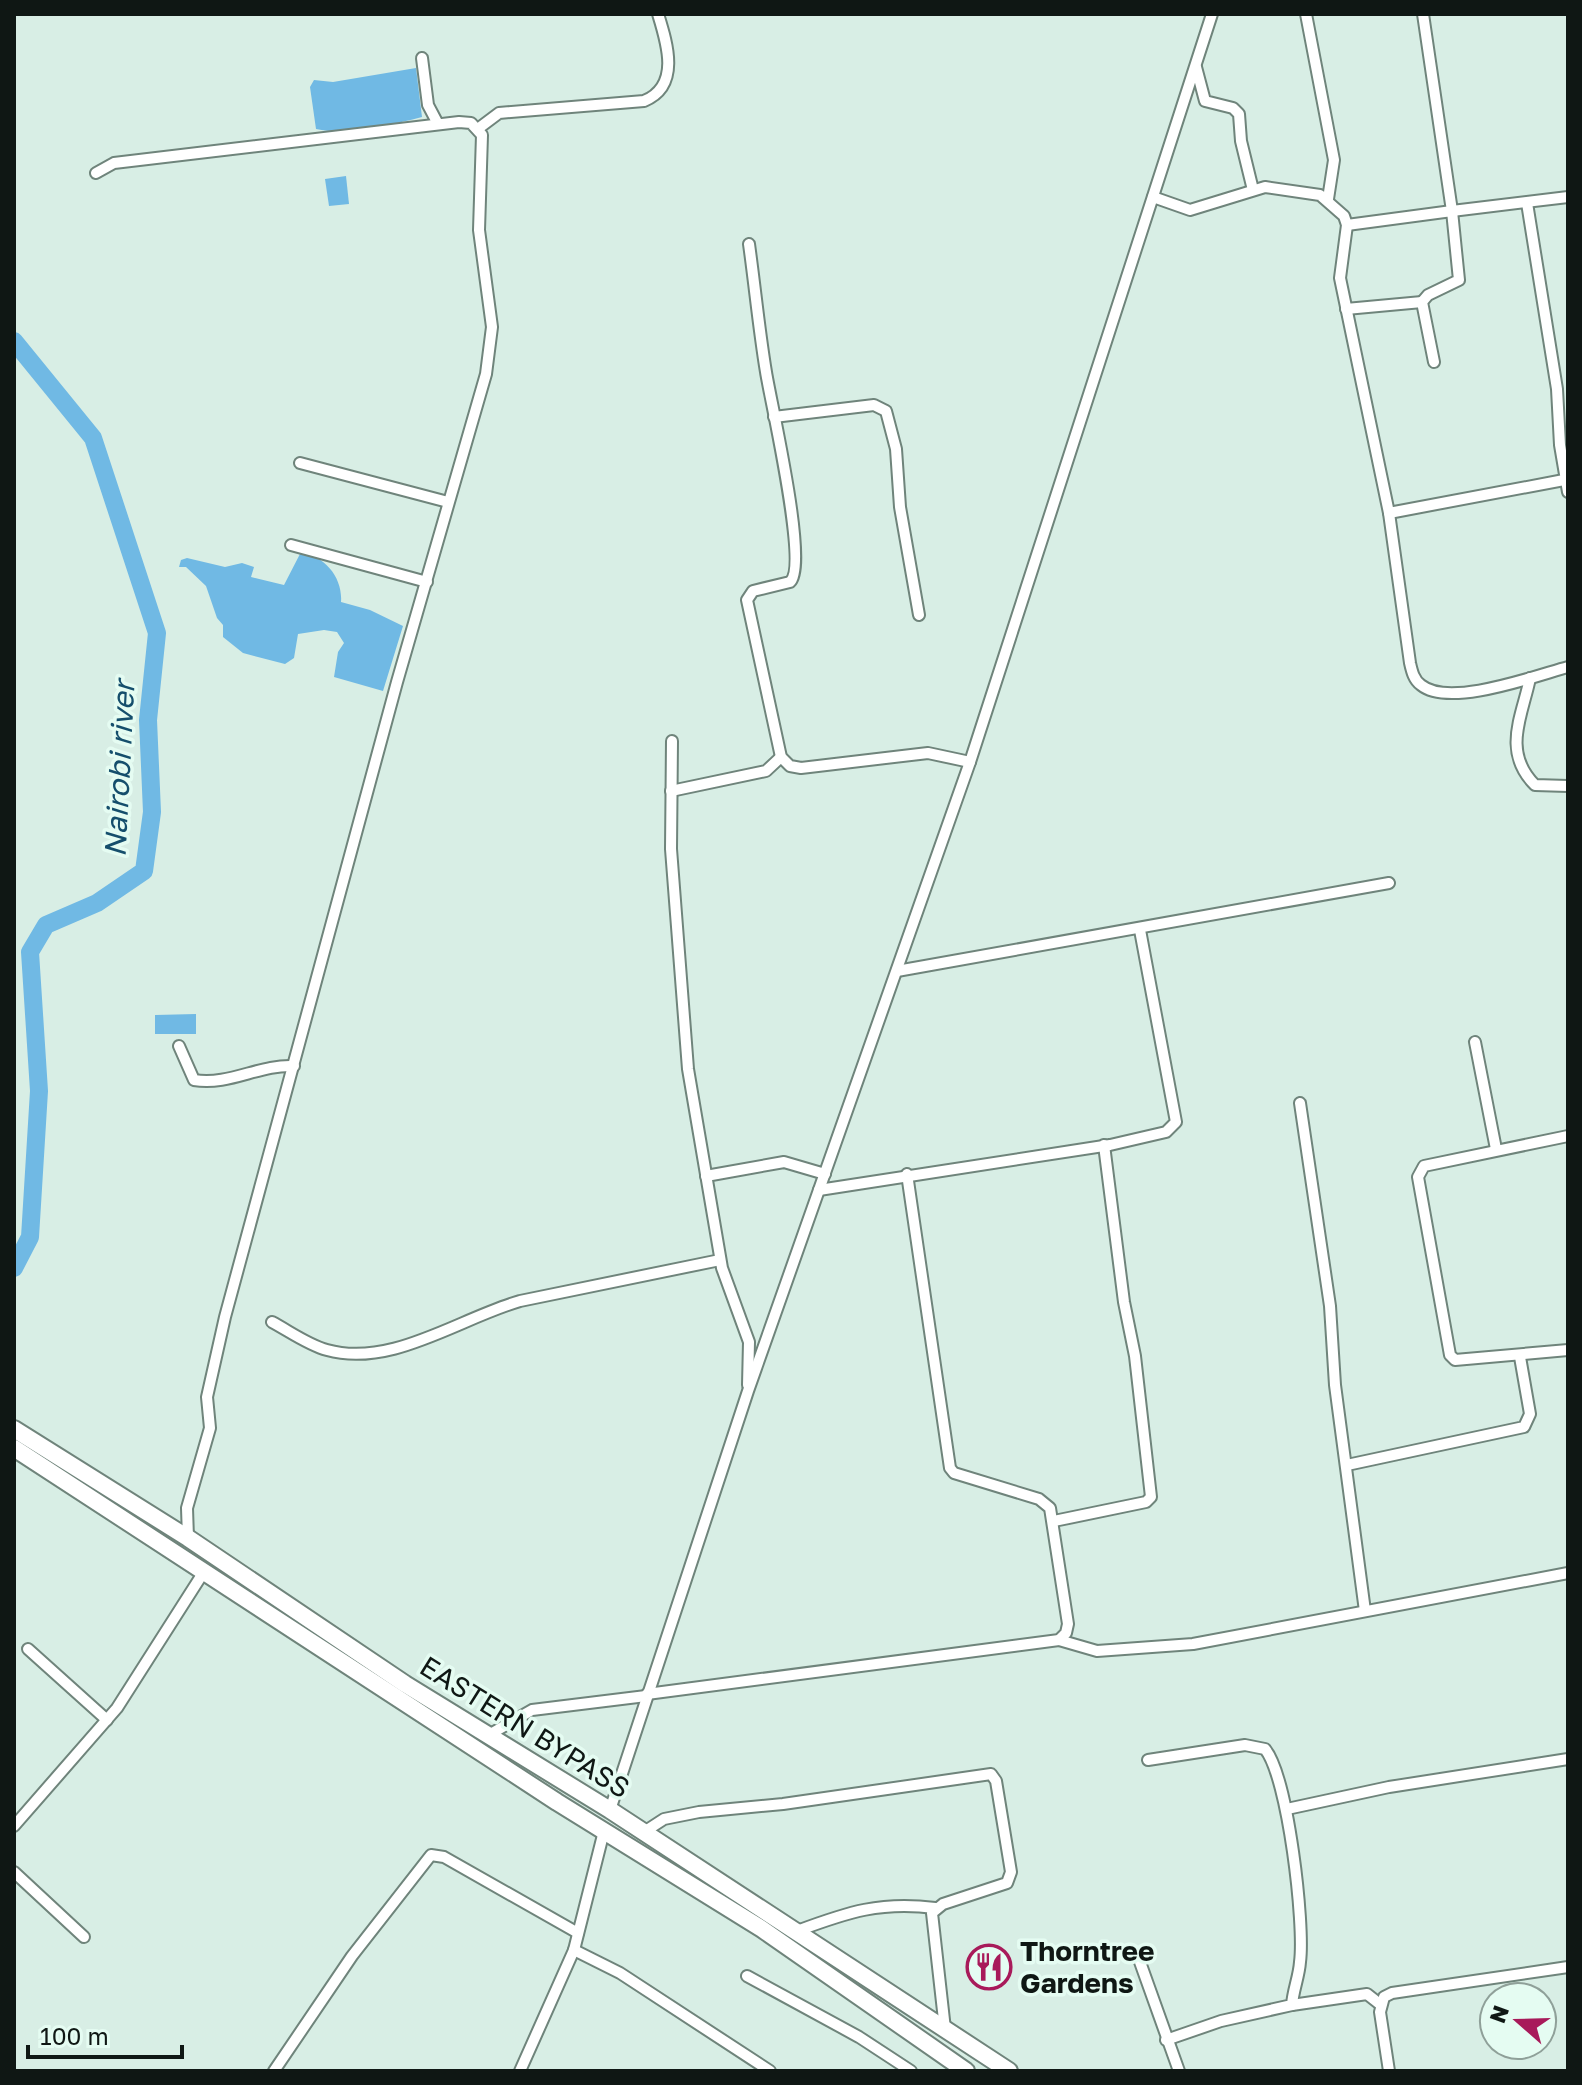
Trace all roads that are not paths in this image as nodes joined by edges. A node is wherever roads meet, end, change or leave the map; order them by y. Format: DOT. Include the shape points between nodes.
graph roads {
  1 [pos="658,14"];
  2 [pos="1212,14"];
  3 [pos="1306,14"];
  4 [pos="1423,14"];
  5 [pos="422,58"];
  6 [pos="1196,67"];
  7 [pos="438,124"];
  8 [pos="479,128"];
  9 [pos="96,173"];
  10 [pos="1253,190"];
  11 [pos="1153,197"];
  12 [pos="1568,197"];
  13 [pos="1328,199"];
  14 [pos="1527,203"];
  15 [pos="1452,211"];
  16 [pos="1347,225"];
  17 [pos="749,244"];
  18 [pos="1422,302"];
  19 [pos="1346,309"];
  20 [pos="1434,362"];
  21 [pos="774,417"];
  22 [pos="300,463"];
  23 [pos="1564,480"];
  24 [pos="1568,492"];
  25 [pos="448,502"];
  26 [pos="1389,513"];
  27 [pos="291,545"];
  28 [pos="427,582"];
  29 [pos="919,615"];
  30 [pos="1568,667"];
  31 [pos="1530,678"];
  32 [pos="672,741"];
  33 [pos="781,757"];
  34 [pos="970,762"];
  35 [pos="1568,786"];
  36 [pos="671,791"];
  37 [pos="1389,883"];
  38 [pos="1140,930"];
  39 [pos="897,971"];
  40 [pos="1475,1042"];
  41 [pos="179,1046"];
  42 [pos="294,1066"];
  43 [pos="1300,1103"];
  44 [pos="1568,1136"];
  45 [pos="1104,1145"];
  46 [pos="1496,1149"];
  47 [pos="825,1174"];
  48 [pos="907,1174"];
  49 [pos="706,1176"];
  50 [pos="819,1190"];
  51 [pos="720,1260"];
  52 [pos="272,1322"];
  53 [pos="1568,1350"];
  54 [pos="1520,1357"];
  55 [pos="748,1391"];
  56 [pos="14,1429"];
  57 [pos="14,1448"];
  58 [pos="1347,1465"];
  59 [pos="1054,1521"];
  60 [pos="188,1538"];
  61 [pos="205,1570"];
  62 [pos="1568,1573"];
  63 [pos="1365,1611"];
  64 [pos="1059,1640"];
  65 [pos="28,1649"];
  66 [pos="646,1695"];
  67 [pos="107,1720"];
  68 [pos="487,1736"];
  69 [pos="1568,1759"];
  70 [pos="1148,1760"];
  71 [pos="1287,1809"];
  72 [pos="610,1810"];
  73 [pos="14,1826"];
  74 [pos="604,1831"];
  75 [pos="644,1832"];
  76 [pos="14,1872"];
  77 [pos="935,1908"];
  78 [pos="797,1931"];
  79 [pos="578,1933"];
  80 [pos="84,1937"];
  81 [pos="574,1950"];
  82 [pos="1140,1962"];
  83 [pos="1568,1967"];
  84 [pos="747,1976"];
  85 [pos="1292,2005"];
  86 [pos="1381,2005"];
  87 [pos="945,2029"];
  88 [pos="1166,2040"];
  89 [pos="274,2071"];
  90 [pos="520,2071"];
  91 [pos="770,2071"];
  92 [pos="911,2071"];
  93 [pos="966,2071"];
  94 [pos="1009,2071"];
  95 [pos="1179,2071"];
  96 [pos="1389,2071"];
  1 -- 8 [label="street" via="669,60 668,75 654,97 499,113"];
  2 -- 6 [label="street"];
  3 -- 13 [label="street" via="1334,160"];
  4 -- 15 [label="street"];
  5 -- 7 [label="street" via="428,105"];
  6 -- 10 [label="street" via="1205,101 1239,114"];
  6 -- 11 [label="street"];
  7 -- 8 [label="street" via="471,123"];
  7 -- 9 [label="street" via="114,163"];
  8 -- 25 [label="street" via="479,230 491,353"];
  10 -- 11 [label="street" via="1190,210"];
  10 -- 13 [label="street" via="1265,187"];
  11 -- 34 [label="street"];
  12 -- 14 [label="street"];
  13 -- 16 [label="street"];
  14 -- 15 [label="street"];
  14 -- 23 [label="street" via="1557,389"];
  15 -- 16 [label="street"];
  15 -- 18 [label="street" via="1459,280"];
  16 -- 19 [label="street" via="1340,278"];
  17 -- 21 [label="street"];
  18 -- 19 [label="street"];
  18 -- 20 [label="street"];
  19 -- 26 [label="street"];
  21 -- 29 [label="street" via="874,405 886,411"];
  21 -- 33 [label="street" via="792,512 796,570 790,582 753,591 747,600"];
  22 -- 25 [label="street"];
  23 -- 24 [label="street"];
  23 -- 26 [label="street"];
  25 -- 28 [label="street"];
  26 -- 31 [label="street" via="1414,679 1441,693"];
  27 -- 28 [label="street"];
  28 -- 42 [label="street"];
  30 -- 31 [label="street"];
  31 -- 35 [label="street" via="1517,718 1520,757 1535,785"];
  32 -- 36 [label="street"];
  33 -- 34 [label="street" via="801,768 928,753"];
  33 -- 36 [label="street" via="766,771"];
  34 -- 39 [label="street"];
  36 -- 49 [label="street" via="677,951 688,1069"];
  37 -- 38 [label="street"];
  38 -- 39 [label="street"];
  38 -- 45 [label="street" via="1176,1122 1166,1132"];
  39 -- 47 [label="street"];
  40 -- 46 [label="street"];
  41 -- 42 [label="street" via="191,1075 201,1081 245,1076 273,1065"];
  42 -- 60 [label="street" via="211,1374 210,1428 187,1508"];
  43 -- 58 [label="street"];
  44 -- 46 [label="street"];
  45 -- 48 [label="street"];
  45 -- 59 [label="street" via="1151,1497"];
  46 -- 54 [label="street" via="1424,1166 1418,1177 1450,1355 1461,1362"];
  47 -- 49 [label="street" via="784,1162"];
  47 -- 50 [label="street"];
  48 -- 50 [label="street"];
  48 -- 59 [label="street" via="950,1468 1039,1499 1050,1508"];
  49 -- 51 [label="street"];
  50 -- 55 [label="street"];
  51 -- 52 [label="street" via="520,1301 399,1350 325,1350"];
  51 -- 55 [label="street" via="749,1342"];
  53 -- 54 [label="street"];
  54 -- 58 [label="street" via="1530,1414 1524,1427"];
  55 -- 66 [label="street"];
  56 -- 60 [label="main road, EASTERN BYPASS"];
  57 -- 61 [label="main road, EASTERN BYPASS"];
  58 -- 63 [label="street"];
  59 -- 64 [label="street" via="1068,1624"];
  60 -- 68 [label="main road, EASTERN BYPASS"];
  61 -- 67 [label="street"];
  61 -- 74 [label="main road, EASTERN BYPASS"];
  62 -- 63 [label="street"];
  63 -- 64 [label="street" via="1148,1649 1097,1651"];
  64 -- 66 [label="street"];
  65 -- 67 [label="street"];
  66 -- 68 [label="street" via="532,1710"];
  66 -- 72 [label="street"];
  67 -- 73 [label="street"];
  68 -- 72 [label="main road, EASTERN BYPASS"];
  69 -- 71 [label="street"];
  70 -- 71 [label="street" via="1256,1745 1271,1757"];
  71 -- 85 [label="street" via="1301,1961"];
  72 -- 75 [label="main road, EASTERN BYPASS"];
  74 -- 79 [label="street"];
  74 -- 93 [label="main road, EASTERN BYPASS" via="762,1929"];
  75 -- 77 [label="street" via="664,1819 699,1812 991,1774 1010,1878"];
  75 -- 78 [label="main road, EASTERN BYPASS"];
  76 -- 80 [label="street"];
  77 -- 78 [label="street" via="903,1904 855,1909"];
  77 -- 87 [label="street" via="931,1921"];
  78 -- 87 [label="main road, EASTERN BYPASS"];
  79 -- 81 [label="street"];
  79 -- 89 [label="street" via="444,1857 431,1855 352,1956"];
  81 -- 90 [label="street"];
  81 -- 91 [label="street" via="632,1980"];
  82 -- 88 [label="street"];
  83 -- 86 [label="street" via="1392,1993"];
  84 -- 92 [label="street"];
  85 -- 86 [label="street" via="1367,1994"];
  85 -- 88 [label="street"];
  86 -- 96 [label="street"];
  87 -- 94 [label="main road, EASTERN BYPASS"];
  88 -- 95 [label="street"];
}
